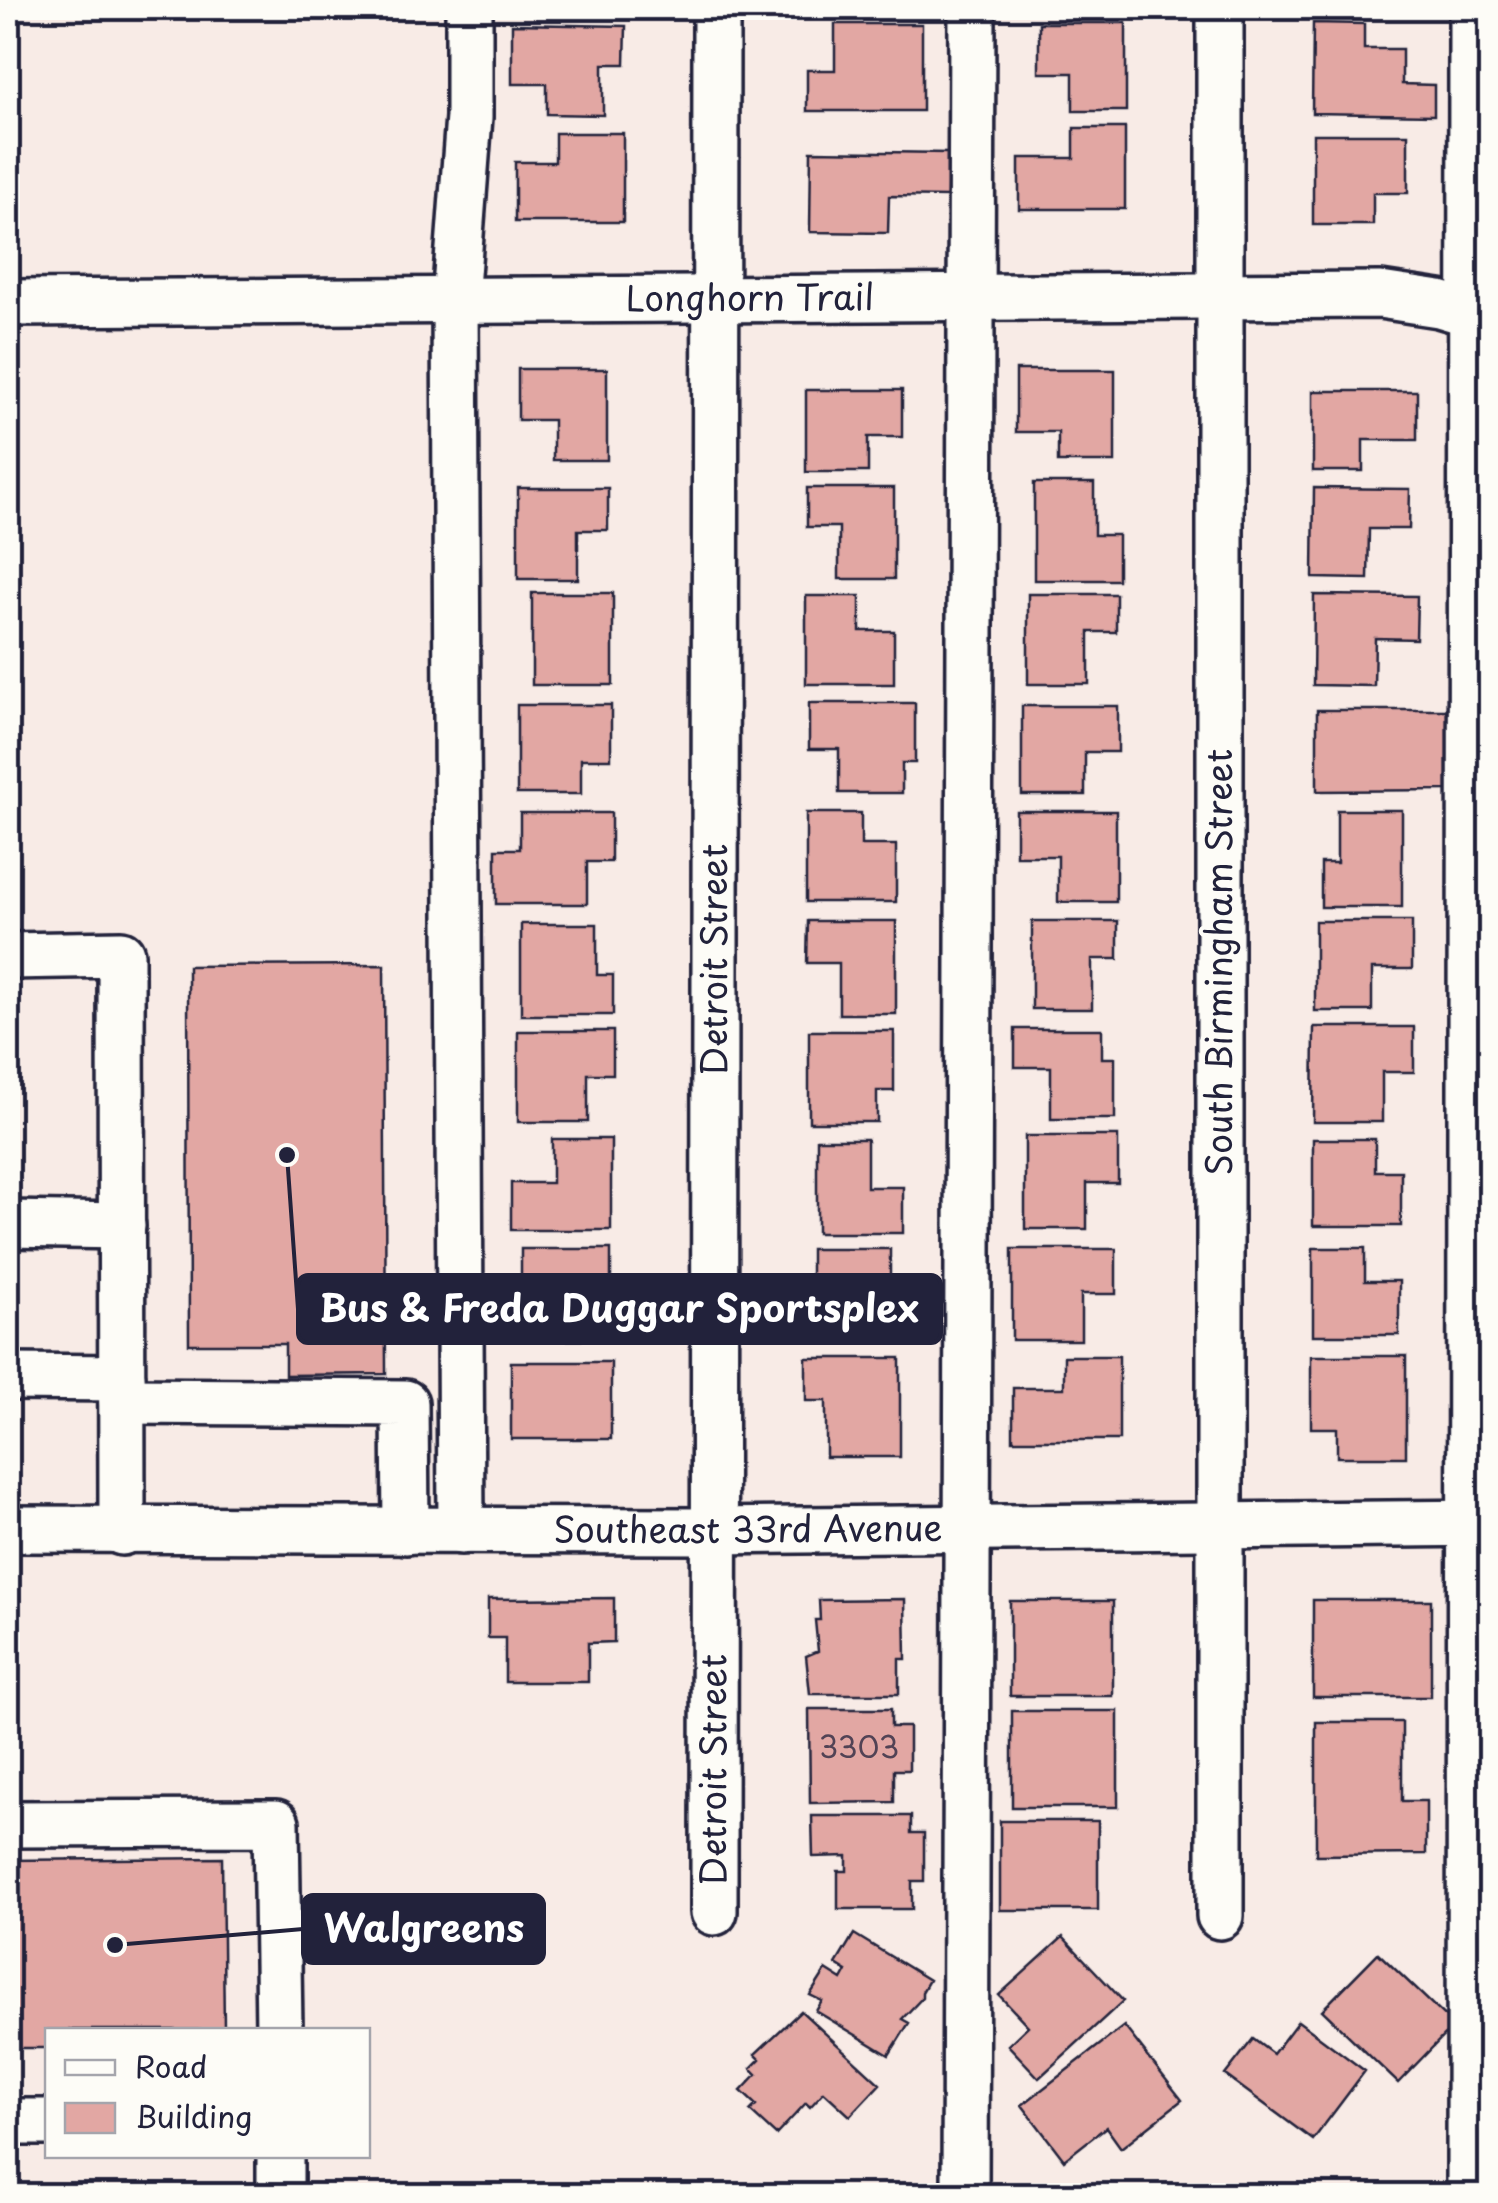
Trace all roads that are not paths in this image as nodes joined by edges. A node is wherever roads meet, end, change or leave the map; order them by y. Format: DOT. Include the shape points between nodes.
graph roads {
  1 [pos="469,8"];
  2 [pos="716,8"];
  3 [pos="972,8"];
  4 [pos="1220,8"];
  5 [pos="1472,8"];
  6 [pos="1220,295"];
  7 [pos="969,298"];
  8 [pos="714,300"];
  9 [pos="455,301"];
  10 [pos="8,302"];
  11 [pos="1482,316"];
  12 [pos="8,956"];
  13 [pos="8,1224"];
  14 [pos="122,1226"];
  15 [pos="8,1377"];
  16 [pos="122,1390"];
  17 [pos="1480,1524"];
  18 [pos="1220,1526"];
  19 [pos="969,1528"];
  20 [pos="8,1529"];
  21 [pos="406,1531"];
  22 [pos="461,1531"];
  23 [pos="712,1531"];
  24 [pos="122,1532"];
  25 [pos="8,1824"];
  26 [pos="714,1912"];
  27 [pos="1220,1916"];
  28 [pos="278,2028"];
  29 [pos="8,2122"];
  30 [pos="45,2122"];
  31 [pos="280,2158"];
  32 [pos="280,2196"];
  33 [pos="965,2196"];
  34 [pos="1470,2196"];
  1 -- 9 [label="street" via="470,117"];
  2 -- 8 [label="street, Detroit Street"];
  3 -- 7 [label="street"];
  4 -- 6 [label="street, South Birmingham Street"];
  5 -- 11 [label="street"];
  6 -- 7 [label="street, Longhorn Trail"];
  6 -- 11 [label="street, Longhorn Trail" via="1380,295"];
  6 -- 18 [label="street, South Birmingham Street"];
  7 -- 8 [label="street, Longhorn Trail"];
  7 -- 19 [label="street"];
  8 -- 9 [label="street, Longhorn Trail"];
  8 -- 23 [label="street, Detroit Street"];
  9 -- 10 [label="street, Longhorn Trail"];
  9 -- 22 [label="street"];
  11 -- 17 [label="street"];
  12 -- 14 [label="street" via="121,954"];
  13 -- 14 [label="street"];
  14 -- 16 [label="street"];
  15 -- 16 [label="street"];
  16 -- 21 [label="street" via="405,1403"];
  16 -- 24 [label="street"];
  17 -- 18 [label="street, Southeast 33rd Avenue"];
  17 -- 34 [label="street"];
  18 -- 19 [label="street, Southeast 33rd Avenue"];
  18 -- 27 [label="street, South Birmingham Street"];
  19 -- 23 [label="street, Southeast 33rd Avenue"];
  19 -- 33 [label="street"];
  20 -- 24 [label="street, Southeast 33rd Avenue"];
  21 -- 22 [label="street, Southeast 33rd Avenue"];
  21 -- 24 [label="street, Southeast 33rd Avenue"];
  22 -- 23 [label="street, Southeast 33rd Avenue"];
  23 -- 26 [label="street, Detroit Street"];
  25 -- 28 [label="street" via="276,1824"];
  29 -- 30 [label="street"];
  31 -- 32 [label="street"];
}
